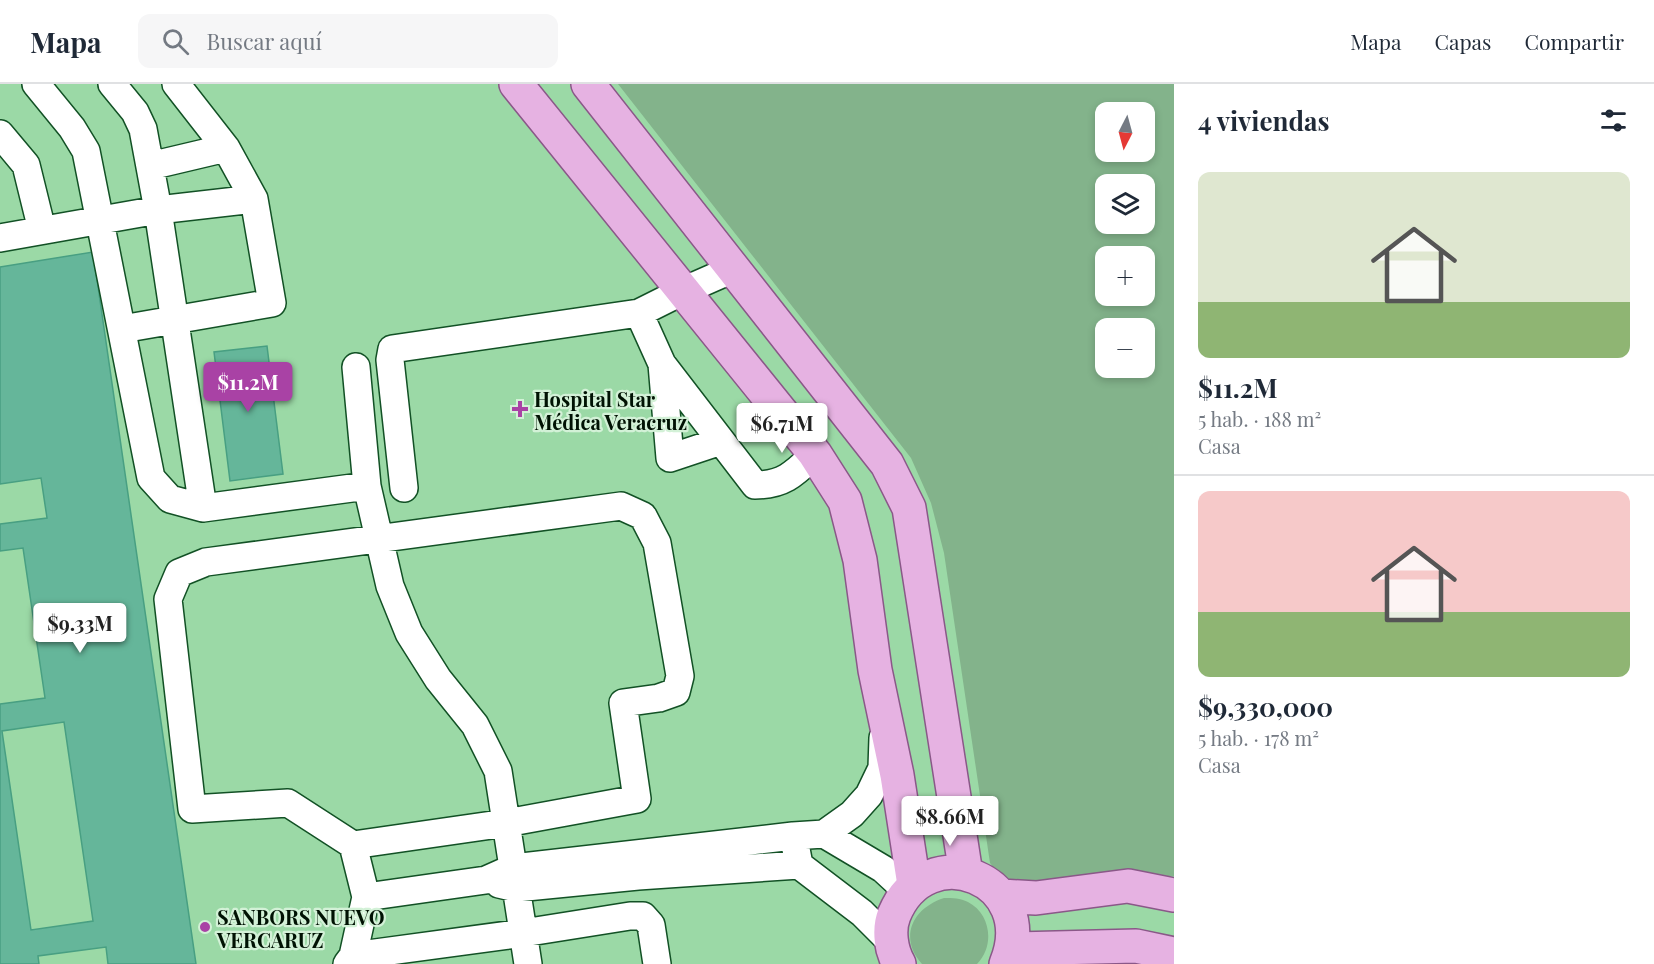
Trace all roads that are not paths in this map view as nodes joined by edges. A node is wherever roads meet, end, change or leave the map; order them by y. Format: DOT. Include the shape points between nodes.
graph roads {
  1 [pos="36,84"];
  2 [pos="112,84"];
  3 [pos="176,84"];
  4 [pos="516,84"];
  5 [pos="588,84"];
  6 [pos="0,134"];
  7 [pos="226,148"];
  8 [pos="150,166"];
  9 [pos="254,199"];
  10 [pos="158,210"];
  11 [pos="100,219"];
  12 [pos="42,230"];
  13 [pos="0,238"];
  14 [pos="734,269"];
  15 [pos="683,291"];
  16 [pos="639,313"];
  17 [pos="173,320"];
  18 [pos="122,329"];
  19 [pos="662,364"];
  20 [pos="356,367"];
  21 [pos="721,441"];
  22 [pos="815,454"];
  23 [pos="368,486"];
  24 [pos="404,488"];
  25 [pos="203,508"];
  26 [pos="380,539"];
  27 [pos="883,710"];
  28 [pos="506,823"];
  29 [pos="824,834"];
  30 [pos="793,836"];
  31 [pos="353,845"];
  32 [pos="799,865"];
  33 [pos="966,874"];
  34 [pos="515,878"];
  35 [pos="911,889"];
  36 [pos="1174,895"];
  37 [pos="1001,896"];
  38 [pos="366,897"];
  39 [pos="523,933"];
  40 [pos="895,953"];
  41 [pos="1174,954"];
  42 [pos="1009,957"];
  43 [pos="350,960"];
  44 [pos="657,963"];
  45 [pos="528,964"];
  1 -- 11 [label="lane" via="86,151"];
  2 -- 8 [label="lane" via="135,112 143,129"];
  3 -- 7 [label="lane"];
  4 -- 15 [label="main road"];
  5 -- 14 [label="main road"];
  6 -- 12 [label="lane" via="26,165"];
  7 -- 8 [label="lane"];
  7 -- 9 [label="lane"];
  8 -- 10 [label="lane"];
  9 -- 10 [label="lane"];
  9 -- 17 [label="lane" via="272,303"];
  10 -- 11 [label="lane"];
  10 -- 17 [label="lane"];
  11 -- 12 [label="lane"];
  11 -- 18 [label="lane"];
  12 -- 13 [label="lane"];
  14 -- 15 [label="lane"];
  14 -- 33 [label="main road" via="887,464 909,508"];
  15 -- 16 [label="lane"];
  15 -- 22 [label="main road"];
  16 -- 19 [label="lane"];
  16 -- 24 [label="lane" via="392,349"];
  17 -- 18 [label="lane"];
  17 -- 25 [label="lane"];
  18 -- 25 [label="lane" via="151,478 170,499"];
  19 -- 21 [label="lane"];
  19 -- 21 [label="lane" via="670,458"];
  20 -- 23 [label="lane"];
  21 -- 22 [label="lane" via="755,485 790,478"];
  22 -- 27 [label="main road" via="845,501 860,560"];
  23 -- 25 [label="lane"];
  23 -- 26 [label="lane"];
  26 -- 28 [label="lane" via="390,586 409,633 438,679 475,725 498,771"];
  26 -- 28 [label="lane" via="621,506 643,516 657,543 680,676 676,692 623,703 637,799"];
  26 -- 31 [label="lane" via="206,562 178,573 168,599 192,809 288,803"];
  27 -- 29 [label="lane" via="882,768 869,795 852,814"];
  27 -- 35 [label="main road" via="897,776"];
  28 -- 31 [label="lane"];
  28 -- 34 [label="lane"];
  29 -- 30 [label="lane"];
  29 -- 35 [label="lane"];
  30 -- 32 [label="lane"];
  30 -- 34 [label="lane"];
  31 -- 38 [label="lane"];
  32 -- 34 [label="lane" via="638,876"];
  32 -- 40 [label="lane" via="862,913"];
  33 -- 35 [label="main road" via="930,876"];
  33 -- 37 [label="main road" via="986,882"];
  34 -- 38 [label="lane"];
  34 -- 39 [label="lane"];
  35 -- 40 [label="main road" via="900,901 892,921"];
  36 -- 37 [label="main road" via="1128,886 1036,898"];
  37 -- 42 [label="main road" via="1014,931"];
  38 -- 43 [label="lane"];
  39 -- 43 [label="lane"];
  39 -- 44 [label="lane" via="643,916 651,925"];
  39 -- 45 [label="lane"];
  41 -- 42 [label="main road" via="1136,946"];
}
